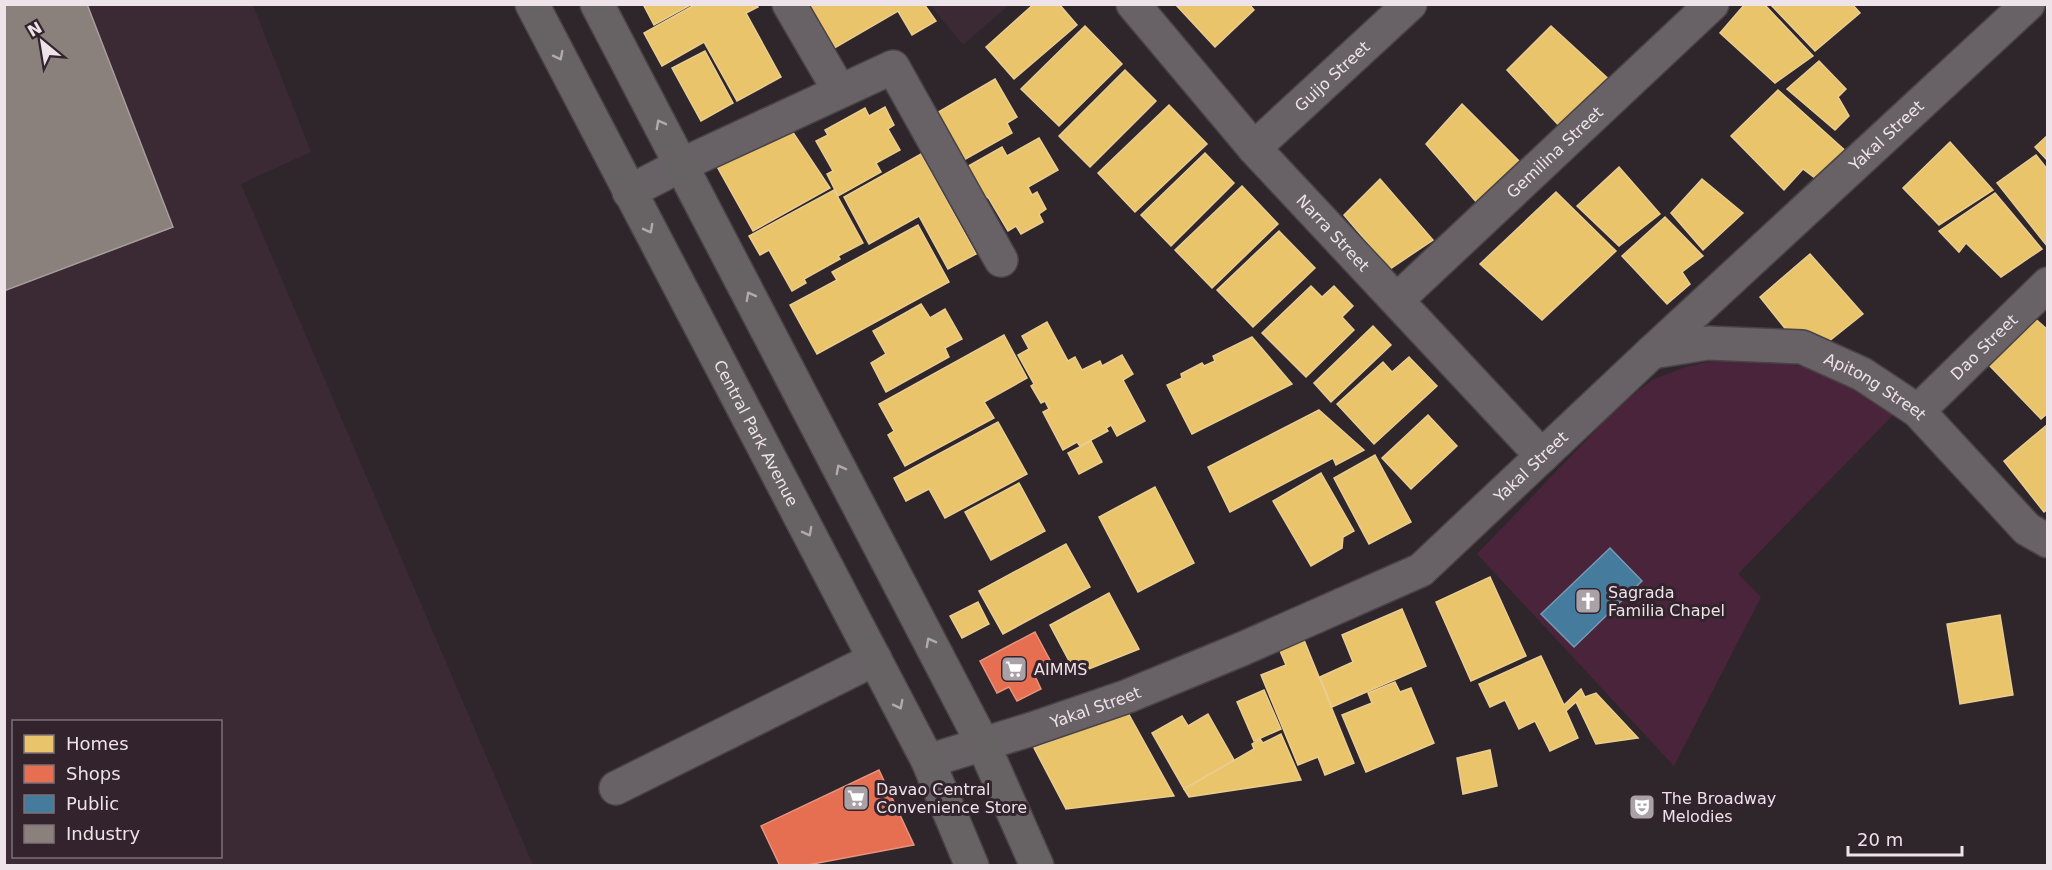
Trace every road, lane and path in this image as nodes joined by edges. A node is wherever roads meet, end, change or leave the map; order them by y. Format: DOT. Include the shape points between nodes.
graph roads {
  1 [pos="532,4"];
  2 [pos="597,4"];
  3 [pos="789,4"];
  4 [pos="1133,4"];
  5 [pos="1410,4"];
  6 [pos="1712,4"];
  7 [pos="2028,4"];
  8 [pos="839,90"];
  9 [pos="1254,148"];
  10 [pos="681,165"];
  11 [pos="630,192"];
  12 [pos="1001,260"];
  13 [pos="2048,284"];
  14 [pos="1397,300"];
  15 [pos="1652,352"];
  16 [pos="1918,411"];
  17 [pos="1542,456"];
  18 [pos="2048,542"];
  19 [pos="874,659"];
  20 [pos="983,744"];
  21 [pos="928,762"];
  22 [pos="616,788"];
  23 [pos="972,866"];
  24 [pos="1037,866"];
  1 -- 11 [label="street, Central Park Avenue, one-way"];
  10 -- 2 [label="street, one-way"];
  3 -- 8 [label="street"];
  4 -- 9 [label="street, Narra Street"];
  5 -- 9 [label="street, Guijo Street"];
  6 -- 14 [label="street, Gemilina Street"];
  7 -- 15 [label="street, Yakal Street"];
  8 -- 10 [label="street"];
  8 -- 12 [label="street" via="893,67"];
  9 -- 14 [label="street, Narra Street"];
  10 -- 11 [label="street"];
  20 -- 10 [label="street, one-way"];
  11 -- 19 [label="street, Central Park Avenue, one-way"];
  13 -- 16 [label="street, Dao Street"];
  14 -- 17 [label="street, Narra Street"];
  15 -- 16 [label="street, Apitong Street" via="1708,343 1802,347 1862,374"];
  15 -- 17 [label="street, Yakal Street"];
  16 -- 18 [label="street, Apitong Street" via="2027,529"];
  17 -- 20 [label="street, Yakal Street" via="1422,570 1128,696"];
  19 -- 21 [label="street, Central Park Avenue, one-way"];
  19 -- 22 [label="street"];
  20 -- 21 [label="street, Yakal Street"];
  20 -- 24 [label="street"];
  21 -- 23 [label="street, Central Park Avenue"];
}
